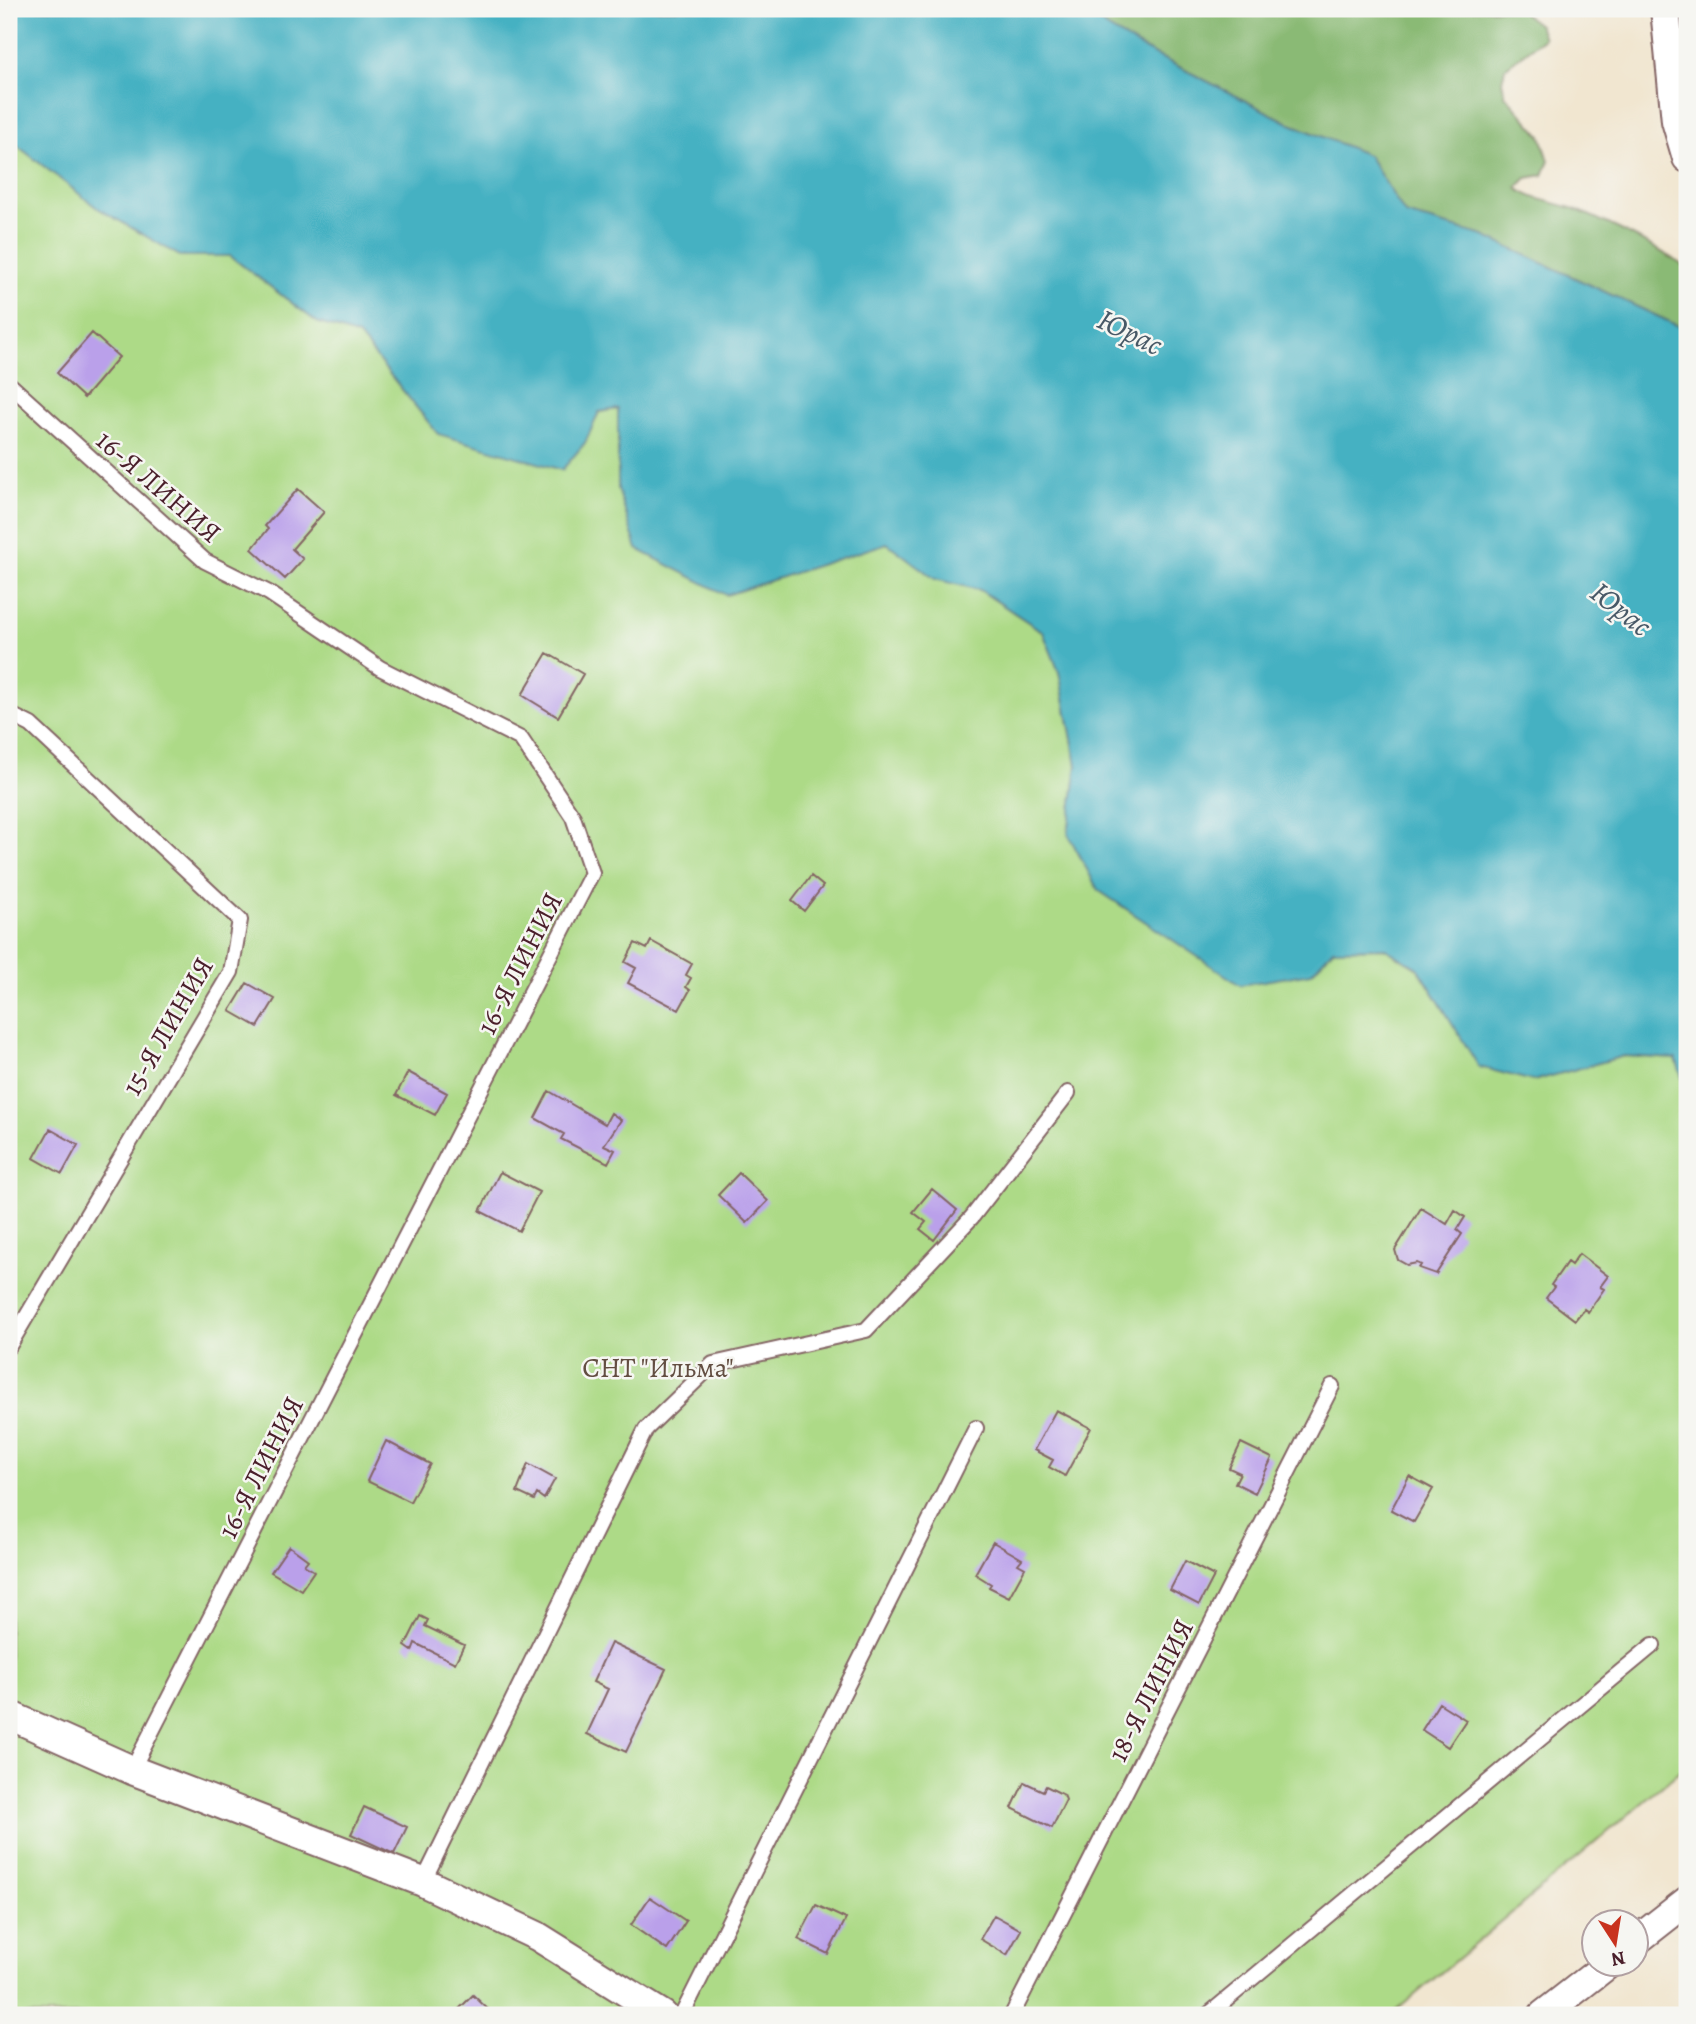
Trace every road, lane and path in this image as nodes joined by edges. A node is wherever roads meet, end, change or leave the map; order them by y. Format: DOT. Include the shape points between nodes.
graph roads {
  1 [pos="1665,9"];
  2 [pos="1687,158"];
  3 [pos="9,384"];
  4 [pos="9,714"];
  5 [pos="1068,1093"];
  6 [pos="9,1346"];
  7 [pos="1332,1386"];
  8 [pos="976,1429"];
  9 [pos="1653,1645"];
  10 [pos="9,1715"];
  11 [pos="132,1770"];
  12 [pos="423,1882"];
  13 [pos="1687,1900"];
  14 [pos="1650,1930"];
  15 [pos="1589,1979"];
  16 [pos="663,2015"];
  17 [pos="682,2015"];
  18 [pos="1012,2015"];
  19 [pos="1208,2015"];
  20 [pos="1543,2015"];
  1 -- 2 [label="street" via="1676,121"];
  3 -- 11 [label="lane, 16-Я ЛИНИЯ" via="205,561 269,593 380,668 521,738 573,817 593,873"];
  4 -- 6 [label="lane, 15-Я ЛИНИЯ" via="31,725 240,920 231,972"];
  5 -- 12 [label="lane" via="972,1217 866,1330 713,1364 646,1429"];
  7 -- 18 [label="lane, 18-Я ЛИНИЯ"];
  8 -- 17 [label="lane"];
  9 -- 19 [label="lane"];
  10 -- 11 [label="street"];
  11 -- 12 [label="street"];
  12 -- 16 [label="street" via="537,1936"];
  13 -- 14 [label="street"];
  15 -- 20 [label="street"];
}
